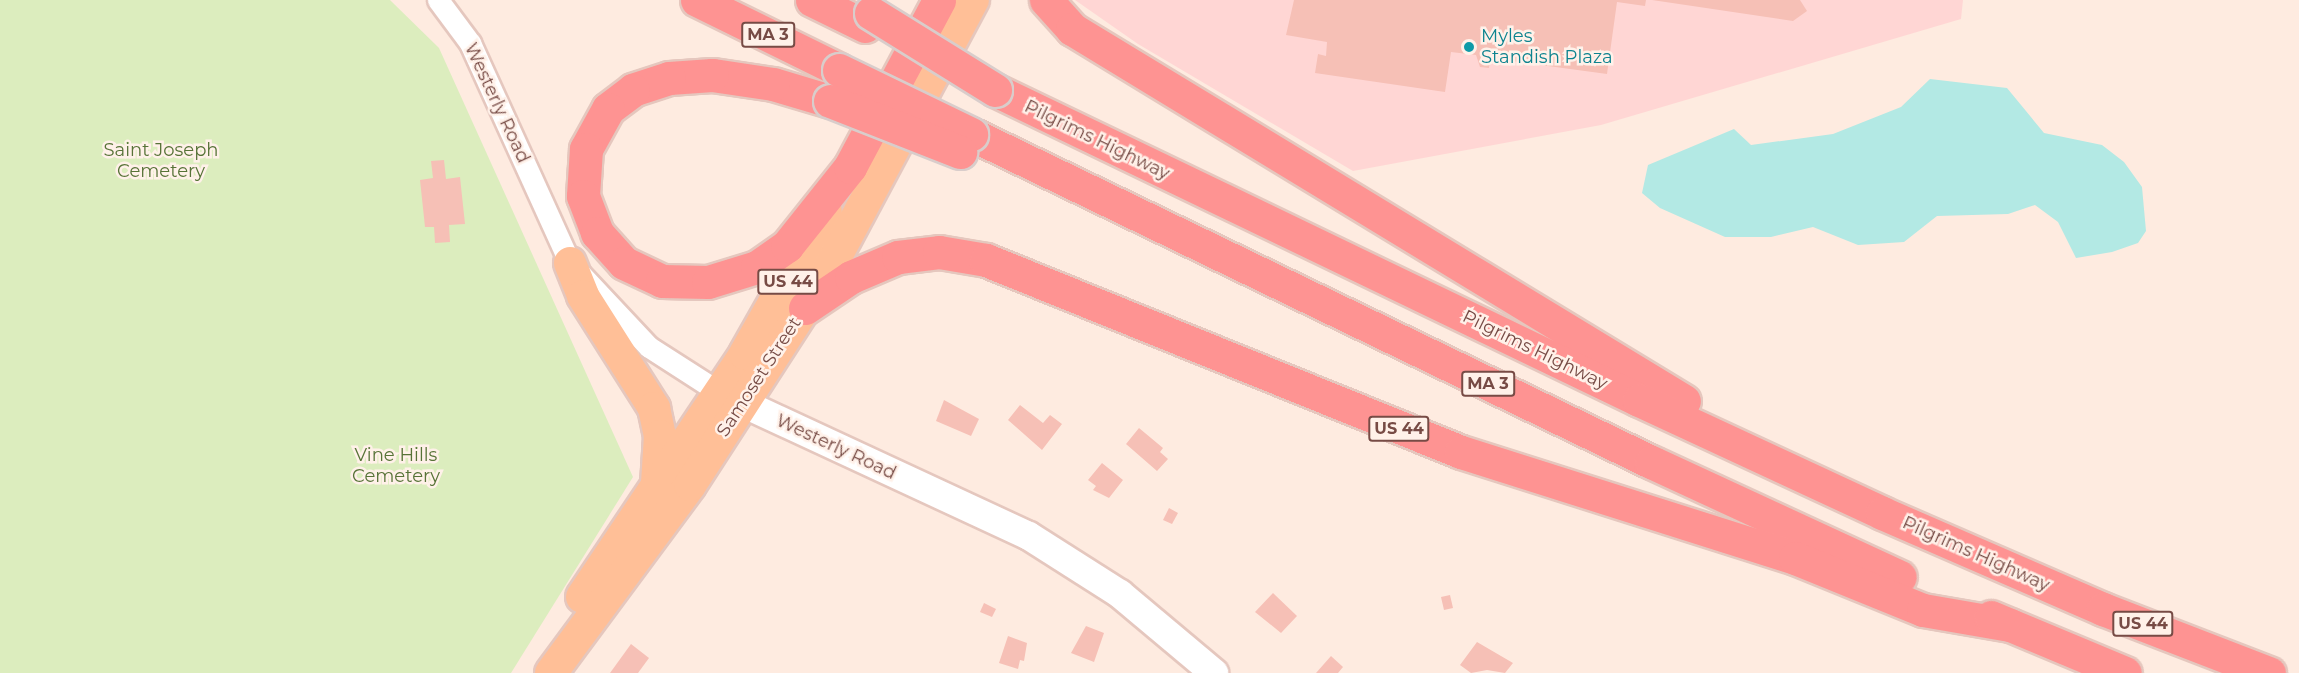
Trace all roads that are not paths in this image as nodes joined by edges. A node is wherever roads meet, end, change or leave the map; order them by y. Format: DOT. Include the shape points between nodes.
graph roads {
  1 [pos="438,0"];
  2 [pos="697,0"];
  3 [pos="812,0"];
  4 [pos="939,0"];
  5 [pos="973,0"];
  6 [pos="1046,0"];
  7 [pos="861,13"];
  8 [pos="965,143"];
  9 [pos="850,167"];
  10 [pos="570,263"];
  11 [pos="804,308"];
  12 [pos="730,398"];
  13 [pos="657,487"];
  14 [pos="1832,490"];
  15 [pos="2010,625"];
  16 [pos="533,673"];
  17 [pos="551,673"];
  18 [pos="1214,673"];
  19 [pos="2125,673"];
  20 [pos="2269,673"];
  1 -- 10 [label="street, Westerly Road" via="470,43"];
  2 -- 8 [label="highway, MA 3, bridge" via="839,70"];
  3 -- 7 [label="highway"];
  4 -- 9 [label="highway, Samoset Street / US 44"];
  5 -- 11 [label="main road, Samoset Street" via="867,201"];
  6 -- 14 [label="highway" via="1072,29"];
  7 -- 14 [label="highway, Pilgrims Highway / US 44, bridge" via="995,90"];
  8 -- 9 [label="highway, bridge" via="772,84 712,75 669,78 633,90 608,109 586,149 582,180 587,214 608,248 644,275 683,284 708,282 757,267 786,246"];
  8 -- 15 [label="highway, MA 3" via="1026,183 1101,198 1651,462"];
  9 -- 12 [label="main road, Samoset Street / US 44"];
  10 -- 12 [label="street, Westerly Road" via="649,347"];
  10 -- 13 [label="main road" via="583,296 654,408 660,436"];
  11 -- 12 [label="main road, Samoset Street / US 44"];
  11 -- 15 [label="highway, US 44" via="851,277 898,257 939,252 986,260 1461,452 1795,558 1923,610"];
  12 -- 13 [label="main road, Samoset Street / US 44"];
  12 -- 17 [label="main road, Samoset Street / US 44" via="671,512"];
  12 -- 18 [label="street, Westerly Road" via="985,513 1051,548 1120,594"];
  13 -- 16 [label="main road, Samoset Street / US 44"];
  14 -- 20 [label="highway, Pilgrims Highway / US 44" via="2103,609"];
  15 -- 19 [label="highway, US 44"];
}
